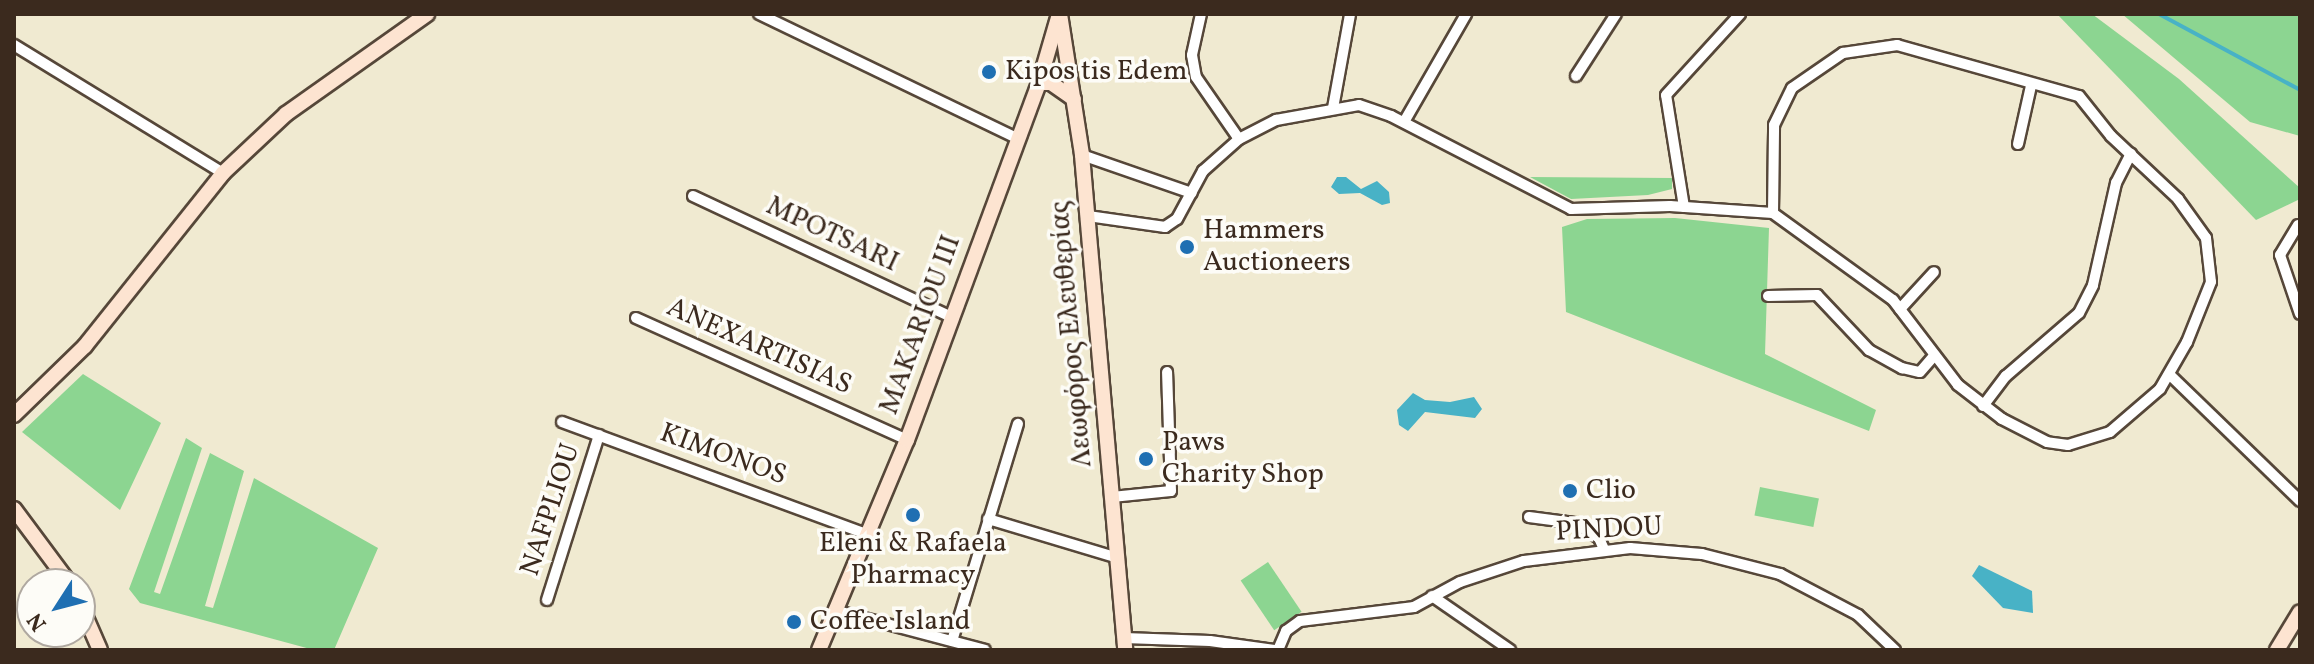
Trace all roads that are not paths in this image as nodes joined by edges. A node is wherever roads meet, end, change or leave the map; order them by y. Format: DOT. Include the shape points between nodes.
graph roads {
  1 [pos="427,14"];
  2 [pos="759,14"];
  3 [pos="1059,14"];
  4 [pos="1201,14"];
  5 [pos="1350,14"];
  6 [pos="1466,14"];
  7 [pos="1616,14"];
  8 [pos="1740,14"];
  9 [pos="14,45"];
  10 [pos="1576,76"];
  11 [pos="1039,83"];
  12 [pos="2031,86"];
  13 [pos="1074,99"];
  14 [pos="1333,108"];
  15 [pos="1404,122"];
  16 [pos="1017,138"];
  17 [pos="1239,139"];
  18 [pos="2018,144"];
  19 [pos="2131,154"];
  20 [pos="1082,155"];
  21 [pos="223,173"];
  22 [pos="1192,193"];
  23 [pos="693,196"];
  24 [pos="1684,207"];
  25 [pos="1773,213"];
  26 [pos="1088,216"];
  27 [pos="2298,225"];
  28 [pos="1934,272"];
  29 [pos="1768,296"];
  30 [pos="1900,309"];
  31 [pos="2300,314"];
  32 [pos="951,317"];
  33 [pos="636,318"];
  34 [pos="1934,356"];
  35 [pos="1167,372"];
  36 [pos="2170,375"];
  37 [pos="1983,406"];
  38 [pos="14,413"];
  39 [pos="562,422"];
  40 [pos="1018,424"];
  41 [pos="599,435"];
  42 [pos="907,440"];
  43 [pos="1112,497"];
  44 [pos="14,498"];
  45 [pos="2300,501"];
  46 [pos="14,509"];
  47 [pos="1529,517"];
  48 [pos="988,519"];
  49 [pos="866,534"];
  50 [pos="48,547"];
  51 [pos="1604,549"];
  52 [pos="1118,558"];
  53 [pos="60,568"];
  54 [pos="1432,596"];
  55 [pos="547,600"];
  56 [pos="834,610"];
  57 [pos="2300,612"];
  58 [pos="952,641"];
  59 [pos="1124,644"];
  60 [pos="819,650"];
  61 [pos="985,650"];
  62 [pos="1276,650"];
  63 [pos="1510,650"];
  64 [pos="1895,650"];
  65 [pos="2277,650"];
  1 -- 21 [label="main road" via="286,114"];
  2 -- 16 [label="street"];
  3 -- 11 [label="main road, MAKARIOU III"];
  3 -- 13 [label="main road, Λεωφόρος Ελευθερίας"];
  4 -- 17 [label="street" via="1192,55 1196,77"];
  5 -- 14 [label="street"];
  6 -- 15 [label="street"];
  7 -- 10 [label="street"];
  8 -- 24 [label="street" via="1666,95"];
  9 -- 21 [label="street"];
  11 -- 13 [label="main road" via="1051,83"];
  11 -- 16 [label="main road, MAKARIOU III"];
  12 -- 18 [label="street"];
  12 -- 19 [label="street" via="2079,96"];
  12 -- 25 [label="street" via="1897,45 1843,53 1792,88 1774,125"];
  13 -- 20 [label="main road, Λεωφόρος Ελευθερίας"];
  14 -- 15 [label="street" via="1372,107"];
  14 -- 17 [label="street" via="1264,124"];
  15 -- 24 [label="street" via="1571,209"];
  16 -- 32 [label="main road, MAKARIOU III"];
  17 -- 22 [label="street" via="1203,171"];
  19 -- 36 [label="street" via="2194,219 2213,259 2205,303"];
  19 -- 37 [label="street" via="2116,183 2093,285 2079,313 2006,376"];
  20 -- 22 [label="street"];
  20 -- 26 [label="main road, Λεωφόρος Ελευθερίας"];
  21 -- 38 [label="main road" via="101,327"];
  22 -- 26 [label="street" via="1177,219 1165,227"];
  23 -- 32 [label="street, MPOTSARI"];
  24 -- 25 [label="street"];
  25 -- 30 [label="street"];
  26 -- 43 [label="main road, Λεωφόρος Ελευθερίας"];
  27 -- 31 [label="street" via="2280,255"];
  28 -- 30 [label="street"];
  29 -- 34 [label="street" via="1817,295 1869,350 1902,368 1920,372"];
  30 -- 34 [label="street"];
  32 -- 42 [label="main road, MAKARIOU III"];
  33 -- 42 [label="street, ANEXARTISIAS"];
  34 -- 37 [label="street"];
  35 -- 43 [label="street" via="1171,491"];
  36 -- 37 [label="street" via="2131,419 2110,432 2068,445 2047,442"];
  36 -- 45 [label="street"];
  39 -- 41 [label="street, KIMONOS"];
  40 -- 48 [label="street"];
  41 -- 49 [label="street, KIMONOS"];
  41 -- 55 [label="street, NAFPLIOU"];
  42 -- 49 [label="main road, MAKARIOU III"];
  43 -- 52 [label="main road, Λεωφόρος Ελευθερίας"];
  44 -- 50 [label="main road"];
  46 -- 50 [label="main road"];
  47 -- 51 [label="street" via="1575,523 1599,538"];
  48 -- 52 [label="street"];
  48 -- 58 [label="street"];
  49 -- 56 [label="main road, MAKARIOU III"];
  50 -- 53 [label="main road"];
  51 -- 54 [label="street, PINDOU" via="1512,564"];
  51 -- 64 [label="street, PINDOU" via="1679,551 1780,574 1858,615"];
  52 -- 59 [label="main road, Λεωφόρος Ελευθερίας"];
  54 -- 62 [label="street, PINDOU" via="1414,607 1300,621 1286,631"];
  54 -- 63 [label="street"];
  56 -- 58 [label="street"];
  56 -- 60 [label="main road, MAKARIOU III"];
  57 -- 65 [label="main road"];
  58 -- 61 [label="street"];
  59 -- 62 [label="street" via="1210,641"];
}
